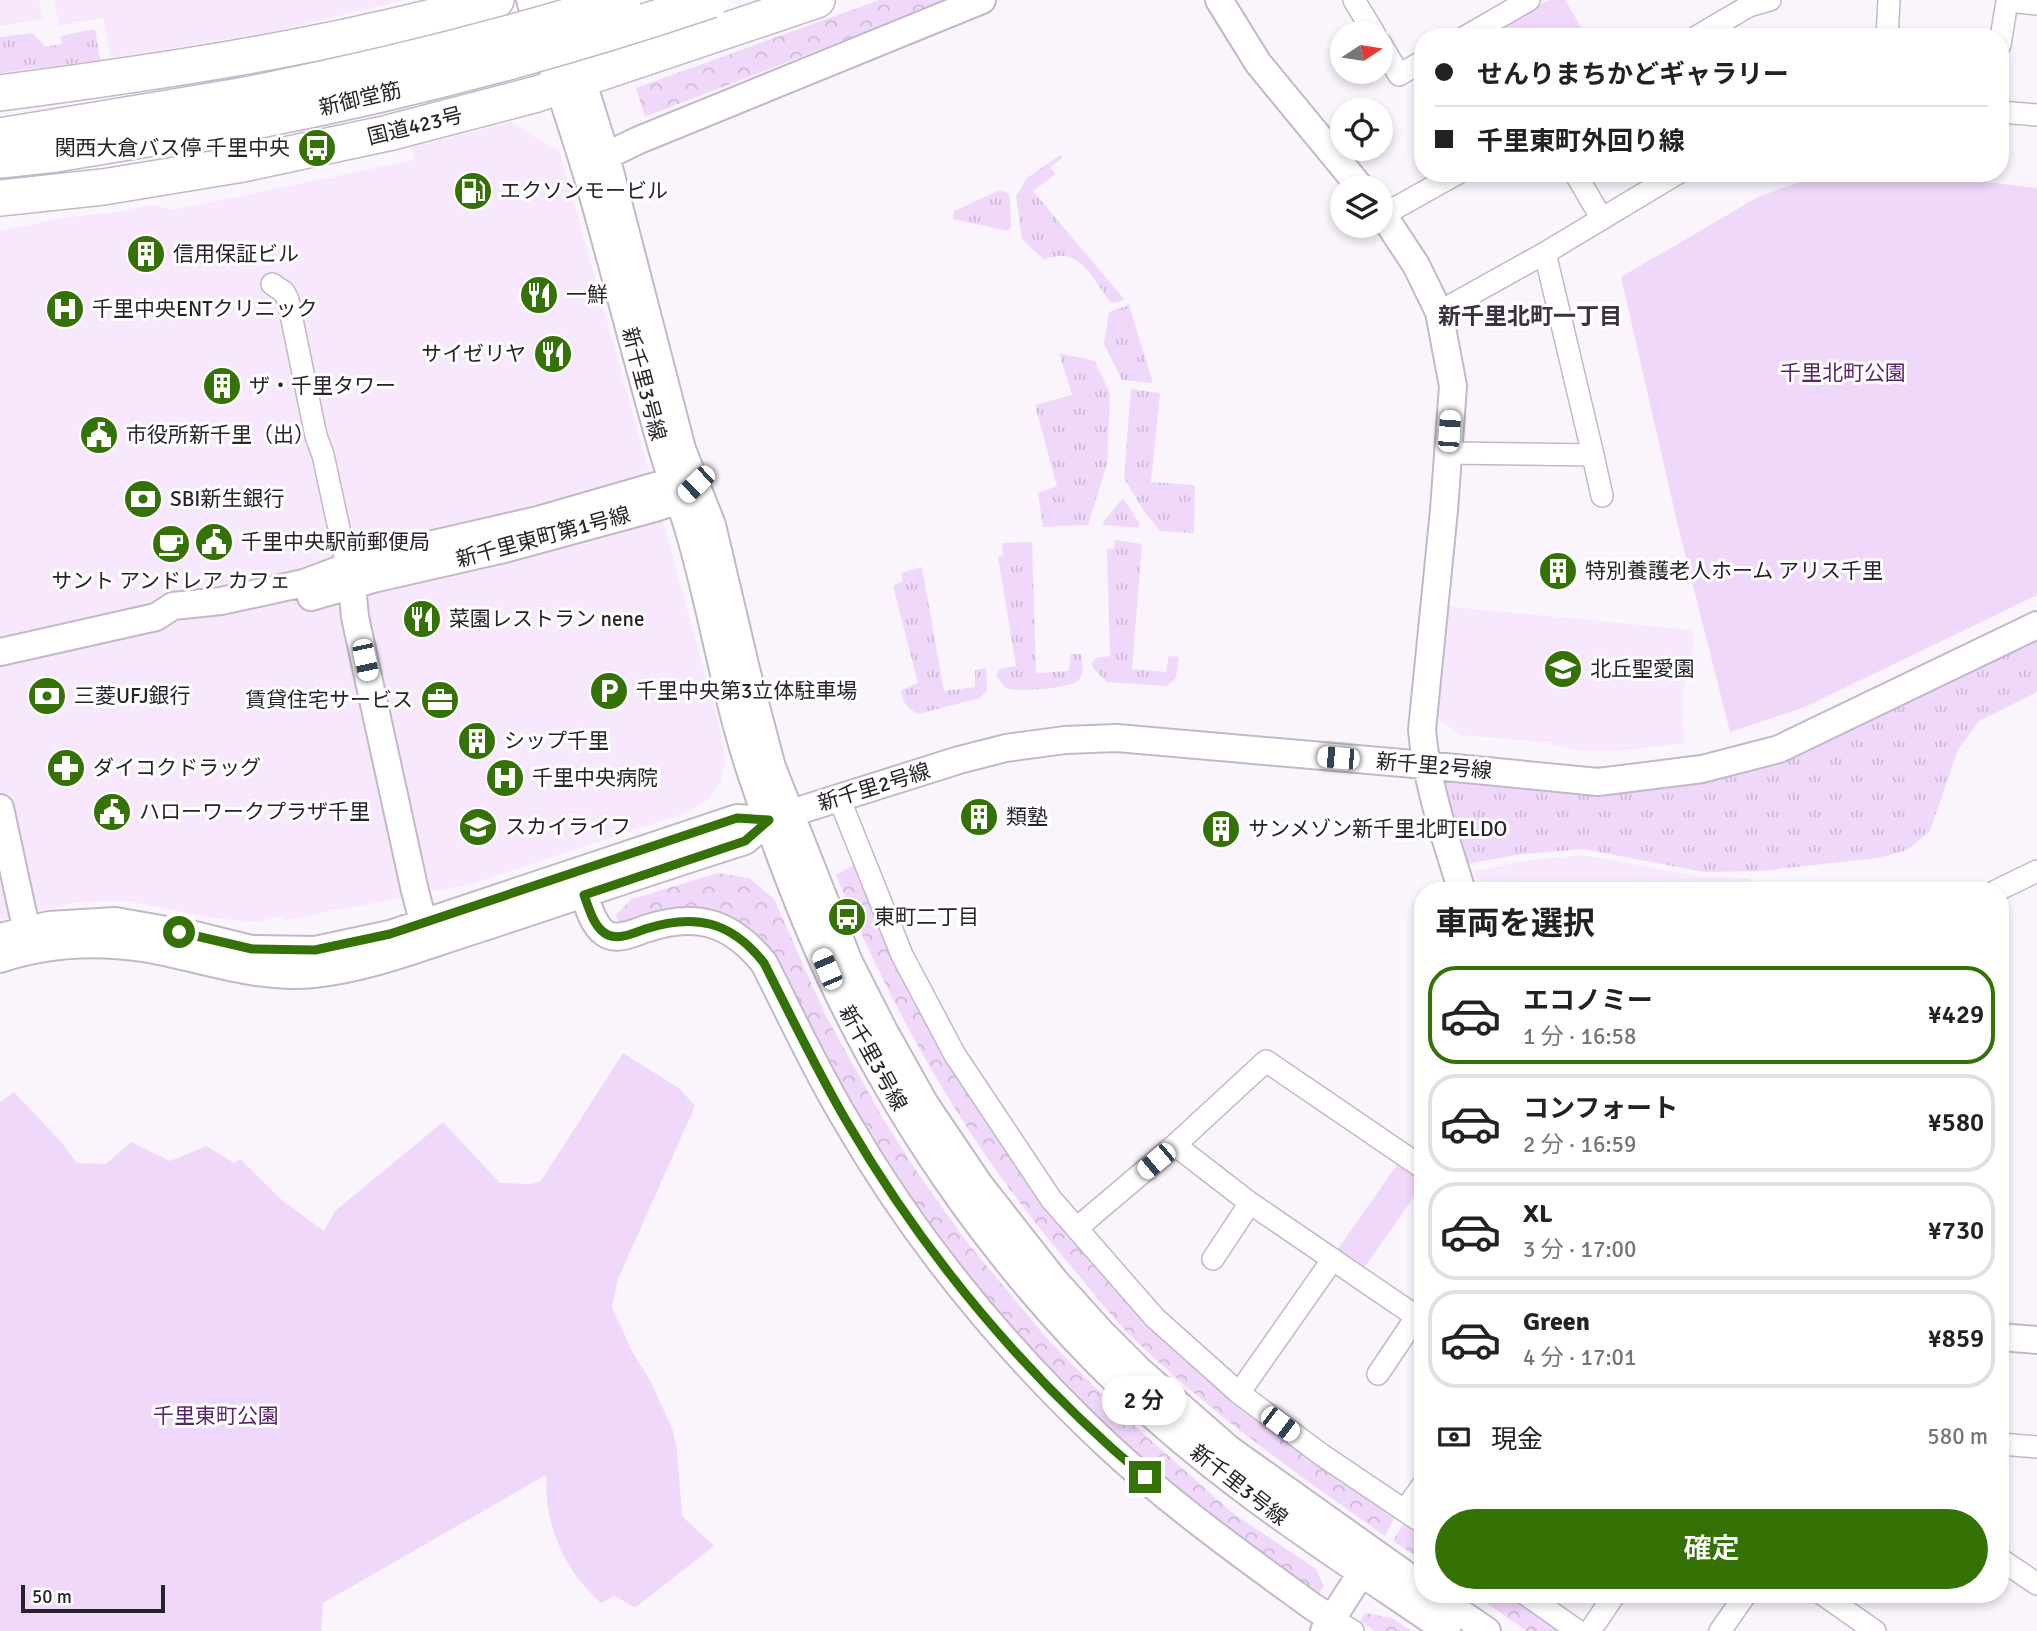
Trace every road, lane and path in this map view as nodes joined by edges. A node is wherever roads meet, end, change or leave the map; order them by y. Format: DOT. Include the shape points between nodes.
graph roads {
  1 [pos="496,0"];
  2 [pos="530,0"];
  3 [pos="557,0"];
  4 [pos="624,0"];
  5 [pos="711,0"];
  6 [pos="982,0"];
  7 [pos="1219,0"];
  8 [pos="1354,0"];
  9 [pos="1528,0"];
  10 [pos="1770,0"];
  11 [pos="1889,0"];
  12 [pos="808,2"];
  13 [pos="2037,4"];
  14 [pos="1492,9"];
  15 [pos="1367,21"];
  16 [pos="1474,28"];
  17 [pos="1711,28"];
  18 [pos="1887,28"];
  19 [pos="2003,28"];
  20 [pos="1393,65"];
  21 [pos="1414,66"];
  22 [pos="570,83"];
  23 [pos="0,93"];
  24 [pos="245,109"];
  25 [pos="2009,113"];
  26 [pos="2037,115"];
  27 [pos="74,122"];
  28 [pos="0,126"];
  29 [pos="0,136"];
  30 [pos="56,154"];
  31 [pos="606,156"];
  32 [pos="0,160"];
  33 [pos="0,168"];
  34 [pos="1350,175"];
  35 [pos="1441,182"];
  36 [pos="1580,182"];
  37 [pos="1663,182"];
  38 [pos="0,198"];
  39 [pos="1393,208"];
  40 [pos="1602,219"];
  41 [pos="1393,230"];
  42 [pos="1545,253"];
  43 [pos="272,284"];
  44 [pos="1439,312"];
  45 [pos="1448,453"];
  46 [pos="1594,455"];
  47 [pos="683,488"];
  48 [pos="1602,496"];
  49 [pos="350,576"];
  50 [pos="2037,625"];
  51 [pos="0,652"];
  52 [pos="1425,765"];
  53 [pos="839,798"];
  54 [pos="0,808"];
  55 [pos="779,817"];
  56 [pos="2037,871"];
  57 [pos="1459,882"];
  58 [pos="2009,885"];
  59 [pos="584,895"];
  60 [pos="426,934"];
  61 [pos="10,941"];
  62 [pos="1175,1145"];
  63 [pos="1414,1162"];
  64 [pos="1250,1203"];
  65 [pos="1077,1228"];
  66 [pos="1213,1259"];
  67 [pos="1333,1259"];
  68 [pos="1414,1314"];
  69 [pos="1414,1326"];
  70 [pos="2009,1338"];
  71 [pos="2037,1340"];
  72 [pos="1378,1374"];
  73 [pos="1239,1393"];
  74 [pos="2009,1445"];
  75 [pos="2037,1447"];
  76 [pos="1414,1498"];
  77 [pos="1405,1510"];
  78 [pos="1414,1516"];
  79 [pos="1368,1564"];
  80 [pos="2009,1565"];
  81 [pos="1414,1583"];
  82 [pos="2037,1584"];
  83 [pos="1446,1603"];
  84 [pos="1538,1603"];
  85 [pos="1609,1603"];
  86 [pos="1740,1603"];
  87 [pos="1833,1603"];
  88 [pos="1337,1627"];
  89 [pos="1861,1627"];
  90 [pos="1447,1631"];
  91 [pos="1487,1631"];
  92 [pos="1578,1631"];
  93 [pos="1590,1631"];
  94 [pos="1720,1631"];
  1 -- 23 [label="highway" via="352,37 205,64"];
  2 -- 22 [label="street, 新千里3号線"];
  3 -- 22 [label="street, 新千里3号線"];
  4 -- 24 [label="highway, 新御堂筋, bridge"];
  5 -- 24 [label="highway, 新御堂筋, bridge" via="515,61 337,105"];
  6 -- 31 [label="street"];
  7 -- 34 [label="street" via="1258,63"];
  8 -- 15 [label="street"];
  9 -- 14 [label="street"];
  10 -- 17 [label="street" via="1749,6"];
  11 -- 18 [label="street"];
  12 -- 22 [label="highway, 国道423号"];
  13 -- 19 [label="street" via="2007,1"];
  14 -- 16 [label="street"];
  20 -- 21 [label="street" via="1399,75"];
  22 -- 31 [label="street, 新千里3号線"];
  22 -- 38 [label="highway, 国道423号" via="388,133 243,164"];
  22 -- 47 [label="street, 新千里3号線" via="590,186"];
  24 -- 27 [label="highway, 新御堂筋"];
  24 -- 30 [label="highway, 新御堂筋"];
  25 -- 26 [label="street"];
  27 -- 28 [label="highway"];
  27 -- 29 [label="highway, 新御堂筋"];
  30 -- 32 [label="highway, 新御堂筋"];
  30 -- 33 [label="highway"];
  31 -- 47 [label="street, 新千里3号線" via="682,449"];
  35 -- 39 [label="street"];
  36 -- 40 [label="street"];
  37 -- 40 [label="street"];
  40 -- 42 [label="street"];
  41 -- 44 [label="street"];
  42 -- 44 [label="street"];
  42 -- 46 [label="street"];
  43 -- 49 [label="street" via="288,300"];
  44 -- 45 [label="street" via="1453,386"];
  45 -- 46 [label="street"];
  45 -- 52 [label="street" via="1422,715"];
  46 -- 48 [label="street"];
  47 -- 49 [label="street, 新千里東町第1号線" via="508,548"];
  47 -- 55 [label="street, 新千里3号線" via="710,621 751,773"];
  49 -- 51 [label="street, 新千里東町第1号線" via="314,596 176,622 156,617"];
  49 -- 60 [label="street"];
  50 -- 52 [label="street, 新千里2号線" via="1779,749 1702,769 1598,782"];
  52 -- 53 [label="street, 新千里2号線" via="1117,738 1065,740 959,760"];
  52 -- 57 [label="street"];
  53 -- 55 [label="street, 新千里2号線"];
  53 -- 65 [label="street" via="902,955 955,1055 1051,1199"];
  54 -- 61 [label="street"];
  55 -- 59 [label="street, 新千里2号線" via="745,841"];
  55 -- 60 [label="street, 新千里2号線" via="737,818"];
  55 -- 79 [label="street, 新千里3号線" via="925,1104 1024,1244 1150,1380"];
  56 -- 58 [label="street"];
  59 -- 60 [label="street, 新千里2号線"];
  59 -- 88 [label="street" via="598,929 610,936 695,921 732,932 751,947 876,1169 1007,1342 1107,1445"];
  60 -- 61 [label="street, 新千里2号線" via="384,960 293,975 249,973 118,945"];
  62 -- 63 [label="street" via="1266,1062"];
  62 -- 64 [label="street"];
  62 -- 65 [label="street"];
  64 -- 66 [label="street"];
  64 -- 67 [label="street"];
  65 -- 73 [label="street" via="1155,1318"];
  67 -- 68 [label="street"];
  67 -- 73 [label="street"];
  69 -- 72 [label="street"];
  70 -- 71 [label="street"];
  73 -- 77 [label="street"];
  74 -- 75 [label="street"];
  76 -- 77 [label="street"];
  77 -- 78 [label="street"];
  79 -- 81 [label="street, 新千里3号線"];
  79 -- 88 [label="street"];
  79 -- 90 [label="street, 新千里3号線"];
  80 -- 82 [label="street"];
  83 -- 91 [label="street"];
  84 -- 92 [label="street"];
  85 -- 93 [label="street"];
  86 -- 94 [label="street"];
  87 -- 89 [label="street"];
}
